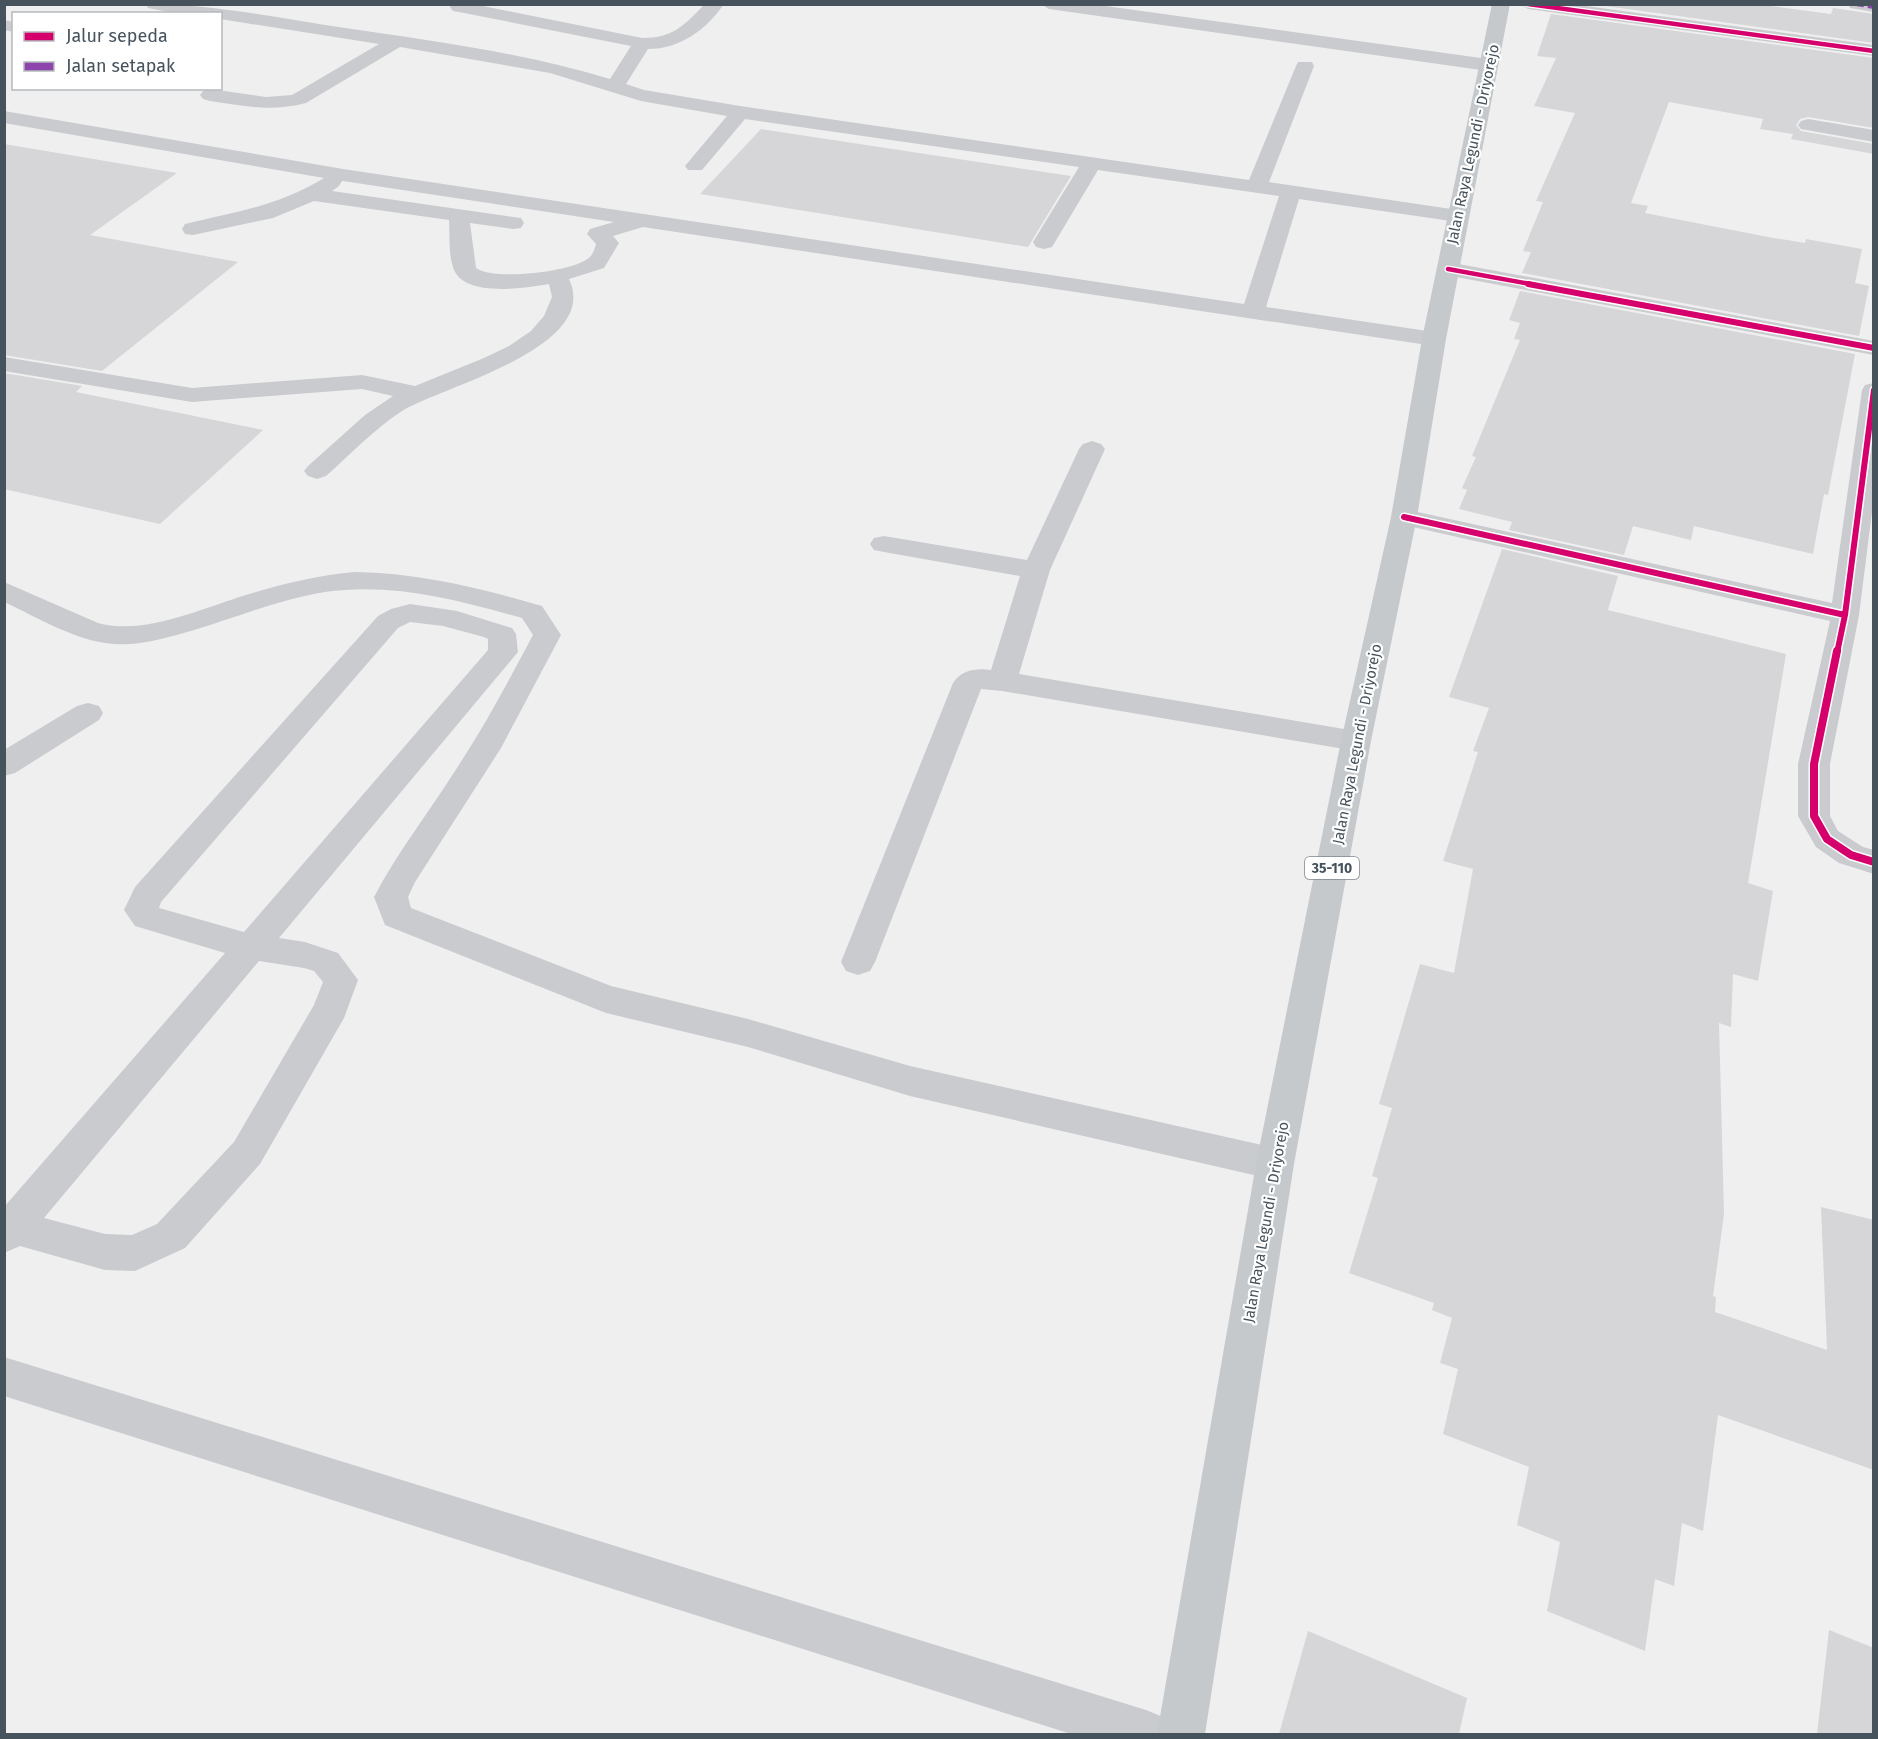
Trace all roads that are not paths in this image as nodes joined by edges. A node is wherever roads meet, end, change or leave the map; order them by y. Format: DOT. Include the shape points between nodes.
graph roads {
  1 [pos="154,4"];
  2 [pos="717,4"];
  3 [pos="1049,4"];
  4 [pos="1197,4"];
  5 [pos="1501,4"];
  6 [pos="1528,4"];
  7 [pos="1856,4"];
  8 [pos="461,6"];
  9 [pos="1874,7"];
  10 [pos="202,12"];
  11 [pos="222,14"];
  12 [pos="1252,14"];
  13 [pos="249,19"];
  14 [pos="442,19"];
  15 [pos="1185,24"];
  16 [pos="222,30"];
  17 [pos="426,31"];
  18 [pos="1244,32"];
  19 [pos="403,42"];
  20 [pos="642,43"];
  21 [pos="1874,51"];
  22 [pos="1488,65"];
  23 [pos="1305,66"];
  24 [pos="615,86"];
  25 [pos="210,95"];
  26 [pos="740,112"];
  27 [pos="4,117"];
  28 [pos="1808,125"];
  29 [pos="1874,136"];
  30 [pos="1091,164"];
  31 [pos="694,166"];
  32 [pos="343,175"];
  33 [pos="1257,186"];
  34 [pos="1291,192"];
  35 [pos="314,195"];
  36 [pos="459,215"];
  37 [pos="1458,216"];
  38 [pos="645,219"];
  39 [pos="528,225"];
  40 [pos="193,229"];
  41 [pos="575,231"];
  42 [pos="598,234"];
  43 [pos="1044,242"];
  44 [pos="1448,269"];
  45 [pos="556,275"];
  46 [pos="1253,312"];
  47 [pos="1434,339"];
  48 [pos="1874,348"];
  49 [pos="4,364"];
  50 [pos="1874,390"];
  51 [pos="416,393"];
  52 [pos="1092,449"];
  53 [pos="317,471"];
  54 [pos="1404,518"];
  55 [pos="884,544"];
  56 [pos="1036,570"];
  57 [pos="4,591"];
  58 [pos="1845,615"];
  59 [pos="1002,681"];
  60 [pos="88,712"];
  61 [pos="1356,741"];
  62 [pos="4,765"];
  63 [pos="1874,862"];
  64 [pos="250,947"];
  65 [pos="858,962"];
  66 [pos="1275,1164"];
  67 [pos="8,1231"];
  68 [pos="4,1376"];
  69 [pos="1146,1734"];
  70 [pos="1181,1734"];
  1 -- 10 [label="street"];
  2 -- 20 [label="street" via="676,40"];
  3 -- 15 [label="street"];
  4 -- 15 [label="street"];
  5 -- 22 [label="main road, Jalan Raya Legundi - Driyorejo / 35-110"];
  6 -- 21 [label="street"];
  7 -- 9 [label="street"];
  8 -- 14 [label="street"];
  8 -- 20 [label="street"];
  11 -- 13 [label="street"];
  12 -- 18 [label="street"];
  13 -- 16 [label="street"];
  13 -- 19 [label="street"];
  15 -- 18 [label="street"];
  17 -- 19 [label="street"];
  18 -- 22 [label="street"];
  19 -- 24 [label="street" via="553,68"];
  19 -- 25 [label="street" via="286,104"];
  20 -- 24 [label="street"];
  22 -- 37 [label="main road, Jalan Raya Legundi - Driyorejo / 35-110"];
  23 -- 33 [label="street"];
  24 -- 26 [label="street"];
  26 -- 30 [label="street"];
  26 -- 31 [label="street"];
  27 -- 32 [label="street"];
  28 -- 29 [label="street"];
  30 -- 33 [label="street"];
  30 -- 43 [label="street"];
  32 -- 35 [label="street"];
  32 -- 38 [label="street"];
  33 -- 34 [label="street"];
  34 -- 37 [label="street"];
  34 -- 46 [label="street"];
  35 -- 36 [label="street"];
  35 -- 40 [label="street" via="261,216"];
  36 -- 39 [label="street"];
  36 -- 45 [label="street" via="466,270 474,278 502,282"];
  37 -- 44 [label="main road, Jalan Raya Legundi - Driyorejo / 35-110"];
  38 -- 42 [label="street"];
  38 -- 46 [label="street"];
  41 -- 42 [label="street"];
  42 -- 45 [label="street" via="608,243 599,261 582,270"];
  44 -- 47 [label="main road, Jalan Raya Legundi - Driyorejo / 35-110"];
  44 -- 48 [label="street"];
  45 -- 51 [label="street" via="563,295 557,316 541,334 507,357"];
  46 -- 47 [label="street"];
  47 -- 54 [label="main road, Jalan Raya Legundi - Driyorejo / 35-110"];
  49 -- 51 [label="street" via="192,395 362,382"];
  50 -- 58 [label="street"];
  51 -- 53 [label="street" via="392,406"];
  52 -- 56 [label="street"];
  54 -- 58 [label="street"];
  54 -- 61 [label="main road, Jalan Raya Legundi - Driyorejo / 35-110"];
  55 -- 56 [label="street"];
  56 -- 59 [label="street"];
  57 -- 66 [label="street" via="98,633 116,635 145,635 298,589 337,582 411,581 532,612 547,635 464,783 408,863 391,897 397,916 606,999 748,1034 910,1081"];
  58 -- 63 [label="street" via="1814,764 1814,816 1827,839 1851,855"];
  59 -- 61 [label="street"];
  59 -- 65 [label="street" via="980,678 968,683"];
  60 -- 62 [label="street"];
  61 -- 66 [label="main road, Jalan Raya Legundi - Driyorejo / 35-110"];
  64 -- 64 [label="street" via="503,652 502,634 487,626 410,614 388,622 147,896 141,910 147,917"];
  64 -- 67 [label="street"];
  64 -- 67 [label="street" via="316,958 326,962 342,980 331,1008 247,1153 171,1236 135,1252 105,1252"];
  66 -- 70 [label="main road, Jalan Raya Legundi - Driyorejo / 35-110"];
  68 -- 69 [label="street"];
}
